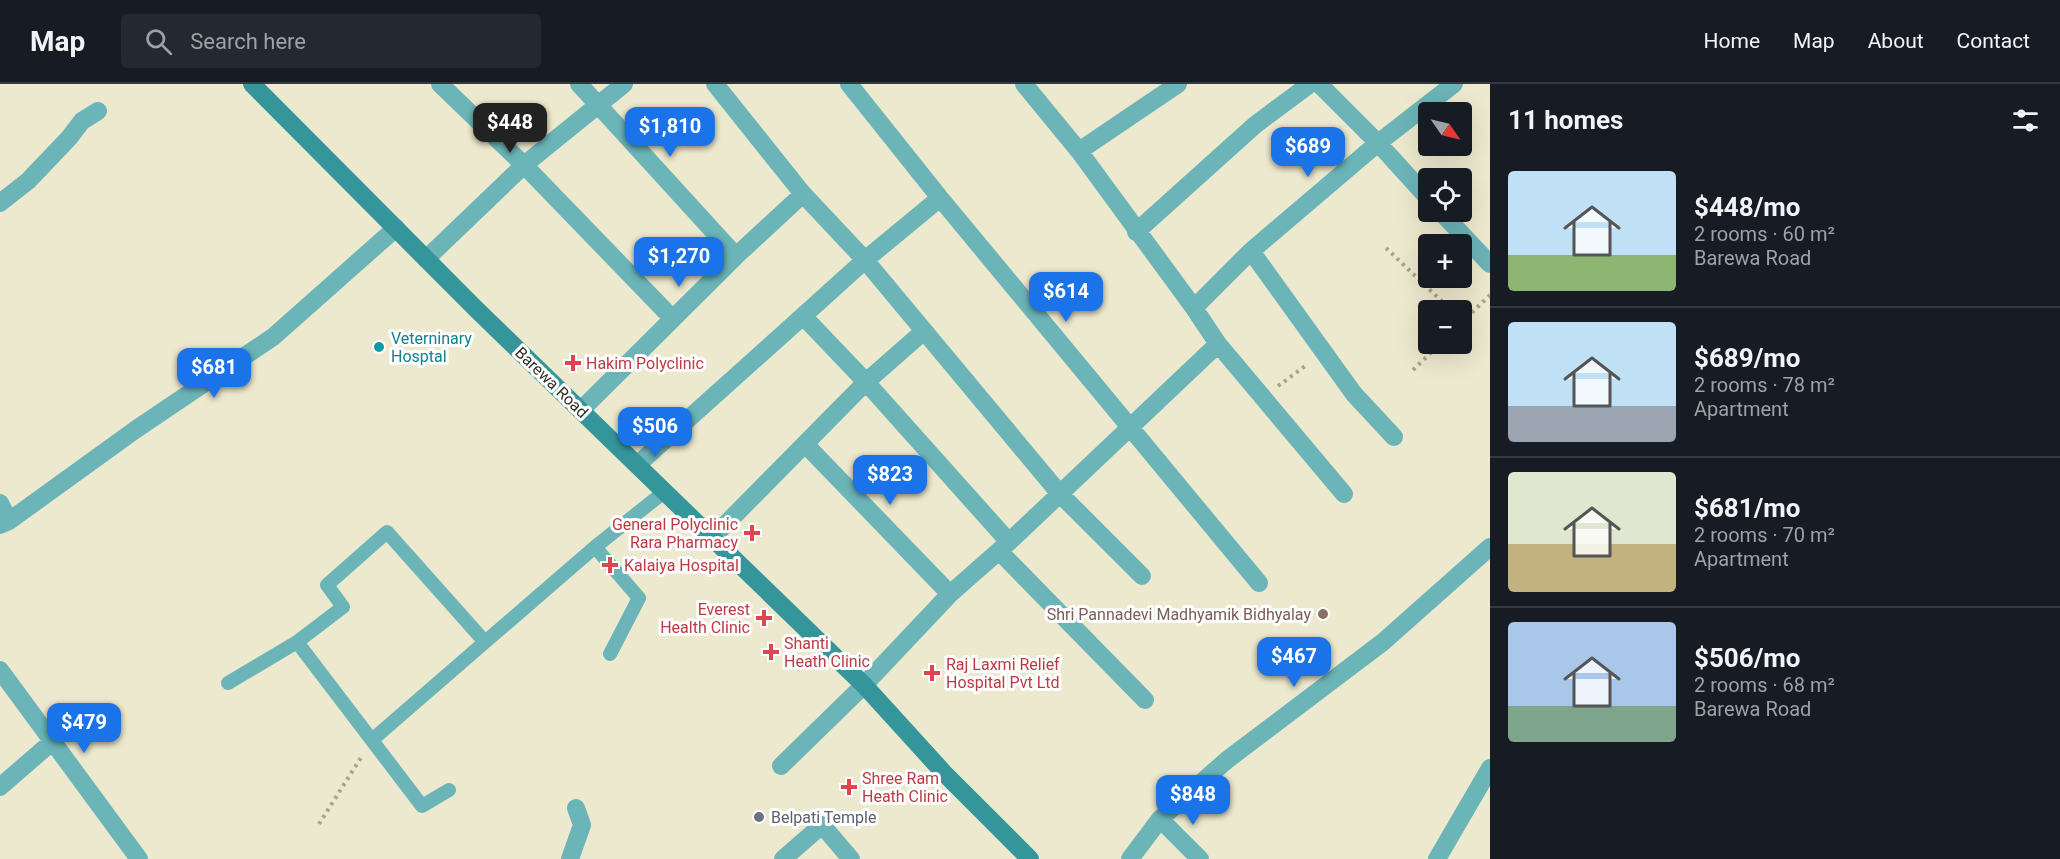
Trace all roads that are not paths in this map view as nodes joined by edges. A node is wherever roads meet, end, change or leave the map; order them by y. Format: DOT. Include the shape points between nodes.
graph roads {
  1 [pos="252,84"];
  2 [pos="440,84"];
  3 [pos="579,84"];
  4 [pos="624,84"];
  5 [pos="715,84"];
  6 [pos="849,84"];
  7 [pos="1024,84"];
  8 [pos="1178,84"];
  9 [pos="1310,84"];
  10 [pos="1318,84"];
  11 [pos="1454,84"];
  12 [pos="598,106"];
  13 [pos="98,111"];
  14 [pos="1378,143"];
  15 [pos="1079,151"];
  16 [pos="524,165"];
  17 [pos="1418,187"];
  18 [pos="803,194"];
  19 [pos="940,198"];
  20 [pos="0,203"];
  21 [pos="1450,222"];
  22 [pos="396,228"];
  23 [pos="1136,232"];
  24 [pos="1251,251"];
  25 [pos="736,256"];
  26 [pos="426,259"];
  27 [pos="865,260"];
  28 [pos="1490,264"];
  29 [pos="1194,308"];
  30 [pos="803,316"];
  31 [pos="673,319"];
  32 [pos="924,331"];
  33 [pos="1218,344"];
  34 [pos="866,382"];
  35 [pos="581,410"];
  36 [pos="1129,427"];
  37 [pos="1394,436"];
  38 [pos="805,444"];
  39 [pos="637,465"];
  40 [pos="664,492"];
  41 [pos="1060,494"];
  42 [pos="1344,494"];
  43 [pos="0,502"];
  44 [pos="5,523"];
  45 [pos="711,538"];
  46 [pos="595,547"];
  47 [pos="1004,547"];
  48 [pos="1490,547"];
  49 [pos="1142,576"];
  50 [pos="1259,583"];
  51 [pos="950,594"];
  52 [pos="297,642"];
  53 [pos="485,642"];
  54 [pos="610,654"];
  55 [pos="0,669"];
  56 [pos="228,683"];
  57 [pos="864,685"];
  58 [pos="1145,700"];
  59 [pos="372,740"];
  60 [pos="53,741"];
  61 [pos="781,766"];
  62 [pos="1490,768"];
  63 [pos="0,787"];
  64 [pos="449,790"];
  65 [pos="576,808"];
  66 [pos="1160,819"];
  67 [pos="139,859"];
  68 [pos="570,859"];
  69 [pos="783,859"];
  70 [pos="851,859"];
  71 [pos="1030,859"];
  72 [pos="1130,859"];
  73 [pos="1200,859"];
  74 [pos="1437,859"];
  1 -- 22 [label="main road, Barewa Road"];
  2 -- 16 [label="street"];
  3 -- 12 [label="street"];
  4 -- 12 [label="street"];
  5 -- 18 [label="street"];
  6 -- 19 [label="street"];
  7 -- 15 [label="street"];
  8 -- 15 [label="street"];
  9 -- 23 [label="street" via="1254,124"];
  10 -- 14 [label="street"];
  11 -- 14 [label="street"];
  12 -- 16 [label="street"];
  12 -- 25 [label="street"];
  13 -- 20 [label="street" via="82,121 28,181"];
  14 -- 17 [label="street"];
  14 -- 24 [label="street"];
  15 -- 23 [label="street"];
  16 -- 26 [label="street"];
  16 -- 31 [label="street"];
  18 -- 25 [label="street"];
  18 -- 27 [label="street"];
  19 -- 27 [label="street"];
  19 -- 36 [label="street"];
  21 -- 28 [label="street"];
  22 -- 26 [label="main road, Barewa Road"];
  22 -- 44 [label="street" via="273,337"];
  23 -- 29 [label="street"];
  24 -- 29 [label="street"];
  24 -- 37 [label="street" via="1354,394"];
  25 -- 31 [label="street"];
  26 -- 35 [label="main road, Barewa Road"];
  27 -- 30 [label="street"];
  27 -- 32 [label="street"];
  29 -- 33 [label="street"];
  30 -- 34 [label="street"];
  30 -- 39 [label="street"];
  31 -- 35 [label="street"];
  32 -- 34 [label="street"];
  32 -- 41 [label="street"];
  33 -- 36 [label="street"];
  33 -- 42 [label="street"];
  34 -- 38 [label="street"];
  34 -- 47 [label="street"];
  35 -- 39 [label="main road, Barewa Road"];
  36 -- 41 [label="street"];
  36 -- 50 [label="street"];
  38 -- 45 [label="street"];
  38 -- 51 [label="street"];
  39 -- 40 [label="main road, Barewa Road"];
  40 -- 45 [label="main road, Barewa Road"];
  40 -- 46 [label="lane"];
  41 -- 47 [label="street"];
  41 -- 49 [label="street"];
  43 -- 44 [label="street"];
  45 -- 57 [label="main road, Barewa Road"];
  46 -- 53 [label="lane"];
  46 -- 54 [label="lane" via="639,598"];
  47 -- 51 [label="street"];
  47 -- 58 [label="street"];
  48 -- 66 [label="street" via="1383,642 1227,759"];
  51 -- 57 [label="street"];
  52 -- 53 [label="lane" via="343,607 327,585 387,532"];
  52 -- 56 [label="lane"];
  52 -- 59 [label="lane"];
  53 -- 59 [label="lane"];
  55 -- 60 [label="street"];
  57 -- 61 [label="street"];
  57 -- 71 [label="main road, Barewa Road"];
  59 -- 64 [label="lane" via="422,806"];
  60 -- 63 [label="street"];
  60 -- 67 [label="street"];
  62 -- 74 [label="street"];
  65 -- 68 [label="street" via="582,825"];
  66 -- 72 [label="street"];
  66 -- 73 [label="street"];
  69 -- 70 [label="street" via="822,825"];
}
